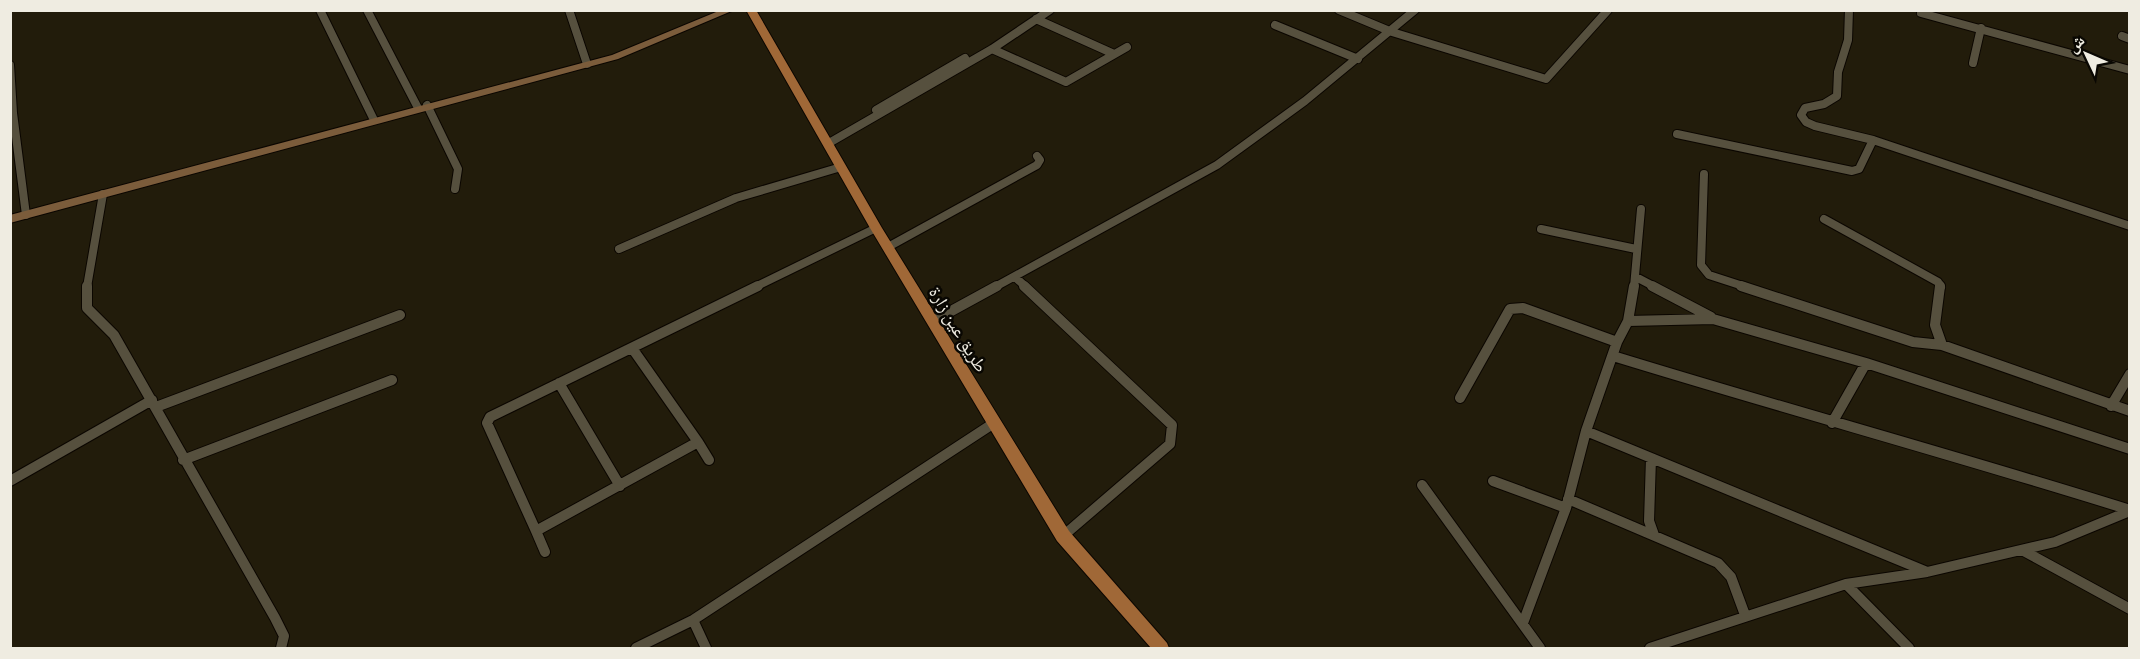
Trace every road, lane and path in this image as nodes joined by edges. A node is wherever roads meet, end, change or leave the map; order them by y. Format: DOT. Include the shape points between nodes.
graph roads {
  1 [pos="320,10"];
  2 [pos="367,10"];
  3 [pos="569,10"];
  4 [pos="730,10"];
  5 [pos="751,10"];
  6 [pos="1041,10"];
  7 [pos="1050,10"];
  8 [pos="1339,10"];
  9 [pos="1415,10"];
  10 [pos="1608,10"];
  11 [pos="1849,10"];
  12 [pos="1922,13"];
  13 [pos="1036,20"];
  14 [pos="1275,25"];
  15 [pos="1981,28"];
  16 [pos="1392,32"];
  17 [pos="1127,47"];
  18 [pos="992,49"];
  19 [pos="1114,54"];
  20 [pos="1358,59"];
  21 [pos="1973,63"];
  22 [pos="587,64"];
  23 [pos="10,65"];
  24 [pos="2130,70"];
  25 [pos="423,106"];
  26 [pos="374,120"];
  27 [pos="847,133"];
  28 [pos="1677,134"];
  29 [pos="1873,140"];
  30 [pos="829,143"];
  31 [pos="1037,156"];
  32 [pos="841,167"];
  33 [pos="1704,174"];
  34 [pos="455,189"];
  35 [pos="103,194"];
  36 [pos="1641,208"];
  37 [pos="26,215"];
  38 [pos="10,219"];
  39 [pos="1824,219"];
  40 [pos="2130,226"];
  41 [pos="876,228"];
  42 [pos="1541,229"];
  43 [pos="888,247"];
  44 [pos="620,249"];
  45 [pos="1636,249"];
  46 [pos="1015,277"];
  47 [pos="1636,277"];
  48 [pos="400,315"];
  49 [pos="1713,318"];
  50 [pos="933,321"];
  51 [pos="1628,321"];
  52 [pos="1617,342"];
  53 [pos="1942,345"];
  54 [pos="632,348"];
  55 [pos="1613,356"];
  56 [pos="1866,363"];
  57 [pos="2130,374"];
  58 [pos="392,380"];
  59 [pos="559,383"];
  60 [pos="1460,398"];
  61 [pos="154,404"];
  62 [pos="2111,405"];
  63 [pos="2130,411"];
  64 [pos="994,423"];
  65 [pos="1832,423"];
  66 [pos="1586,431"];
  67 [pos="698,442"];
  68 [pos="2130,449"];
  69 [pos="1651,458"];
  70 [pos="183,460"];
  71 [pos="709,460"];
  72 [pos="10,481"];
  73 [pos="1493,481"];
  74 [pos="1422,484"];
  75 [pos="620,486"];
  76 [pos="1567,504"];
  77 [pos="2130,511"];
  78 [pos="536,531"];
  79 [pos="1654,535"];
  80 [pos="1063,536"];
  81 [pos="2022,550"];
  82 [pos="545,552"];
  83 [pos="1927,572"];
  84 [pos="1846,584"];
  85 [pos="2130,609"];
  86 [pos="1745,615"];
  87 [pos="693,620"];
  88 [pos="1523,623"];
  89 [pos="281,648"];
  90 [pos="636,648"];
  91 [pos="706,648"];
  92 [pos="1161,648"];
  93 [pos="1540,648"];
  94 [pos="1650,648"];
  95 [pos="1909,648"];
  1 -- 26 [label="street"];
  2 -- 25 [label="street"];
  3 -- 22 [label="street"];
  4 -- 22 [label="main road"];
  5 -- 30 [label="main road, طريق عين زارة"];
  6 -- 27 [label="street" via="855,122"];
  7 -- 13 [label="street"];
  8 -- 16 [label="street"];
  9 -- 16 [label="street"];
  10 -- 16 [label="street" via="1546,79"];
  11 -- 29 [label="street" via="1848,40 1838,72 1836,96 1824,104 1805,108 1801,115 1815,126"];
  12 -- 15 [label="street"];
  13 -- 18 [label="street"];
  13 -- 19 [label="street"];
  14 -- 20 [label="street"];
  15 -- 21 [label="street"];
  15 -- 24 [label="street"];
  16 -- 20 [label="street"];
  17 -- 19 [label="street"];
  18 -- 19 [label="street" via="1066,82"];
  18 -- 27 [label="street"];
  20 -- 46 [label="street" via="1217,165"];
  22 -- 25 [label="main road"];
  23 -- 37 [label="street"];
  25 -- 26 [label="main road"];
  25 -- 34 [label="street" via="458,169"];
  26 -- 35 [label="main road"];
  27 -- 30 [label="street"];
  28 -- 29 [label="street" via="1852,171 1859,170"];
  29 -- 40 [label="street"];
  30 -- 32 [label="main road, طريق عين زارة"];
  31 -- 43 [label="street" via="1037,165"];
  32 -- 41 [label="main road, طريق عين زارة"];
  32 -- 44 [label="street" via="736,198"];
  33 -- 53 [label="street" via="1701,265 1709,274 1913,342"];
  35 -- 37 [label="main road"];
  35 -- 61 [label="street" via="87,284 87,308 114,335"];
  36 -- 45 [label="street"];
  37 -- 38 [label="main road"];
  39 -- 53 [label="street" via="1938,282 1941,287 1935,325"];
  41 -- 43 [label="main road, طريق عين زارة"];
  41 -- 54 [label="street"];
  42 -- 45 [label="street"];
  43 -- 50 [label="main road, طريق عين زارة"];
  45 -- 47 [label="street"];
  46 -- 50 [label="street"];
  46 -- 80 [label="street" via="1172,425 1170,444"];
  47 -- 49 [label="street"];
  47 -- 51 [label="street"];
  48 -- 61 [label="street"];
  49 -- 51 [label="street"];
  49 -- 56 [label="street"];
  50 -- 64 [label="main road, طريق عين زارة"];
  51 -- 52 [label="street"];
  52 -- 55 [label="street"];
  52 -- 60 [label="street" via="1523,308 1510,309"];
  53 -- 62 [label="street"];
  54 -- 59 [label="street"];
  54 -- 67 [label="street"];
  55 -- 65 [label="street"];
  55 -- 66 [label="street"];
  56 -- 65 [label="street"];
  56 -- 68 [label="street"];
  57 -- 62 [label="street"];
  58 -- 70 [label="street"];
  59 -- 75 [label="street"];
  59 -- 78 [label="street" via="488,420"];
  61 -- 70 [label="street"];
  61 -- 72 [label="street"];
  62 -- 63 [label="street"];
  64 -- 80 [label="main road, طريق عين زارة"];
  64 -- 87 [label="street"];
  65 -- 77 [label="street" via="1931,448"];
  66 -- 69 [label="street"];
  66 -- 76 [label="street"];
  67 -- 71 [label="street"];
  67 -- 75 [label="street"];
  69 -- 79 [label="street" via="1649,520"];
  69 -- 83 [label="street"];
  70 -- 89 [label="street" via="275,618 284,636"];
  73 -- 76 [label="street"];
  74 -- 88 [label="street"];
  75 -- 78 [label="street"];
  76 -- 79 [label="street"];
  76 -- 88 [label="street"];
  77 -- 81 [label="street" via="2055,542"];
  78 -- 82 [label="street"];
  79 -- 86 [label="street" via="1718,563 1731,577"];
  80 -- 92 [label="main road, طريق عين زارة"];
  81 -- 83 [label="street"];
  81 -- 85 [label="street"];
  83 -- 84 [label="street"];
  84 -- 86 [label="street"];
  84 -- 95 [label="street"];
  86 -- 94 [label="street"];
  87 -- 90 [label="street"];
  87 -- 91 [label="street"];
  88 -- 93 [label="street"];
}
